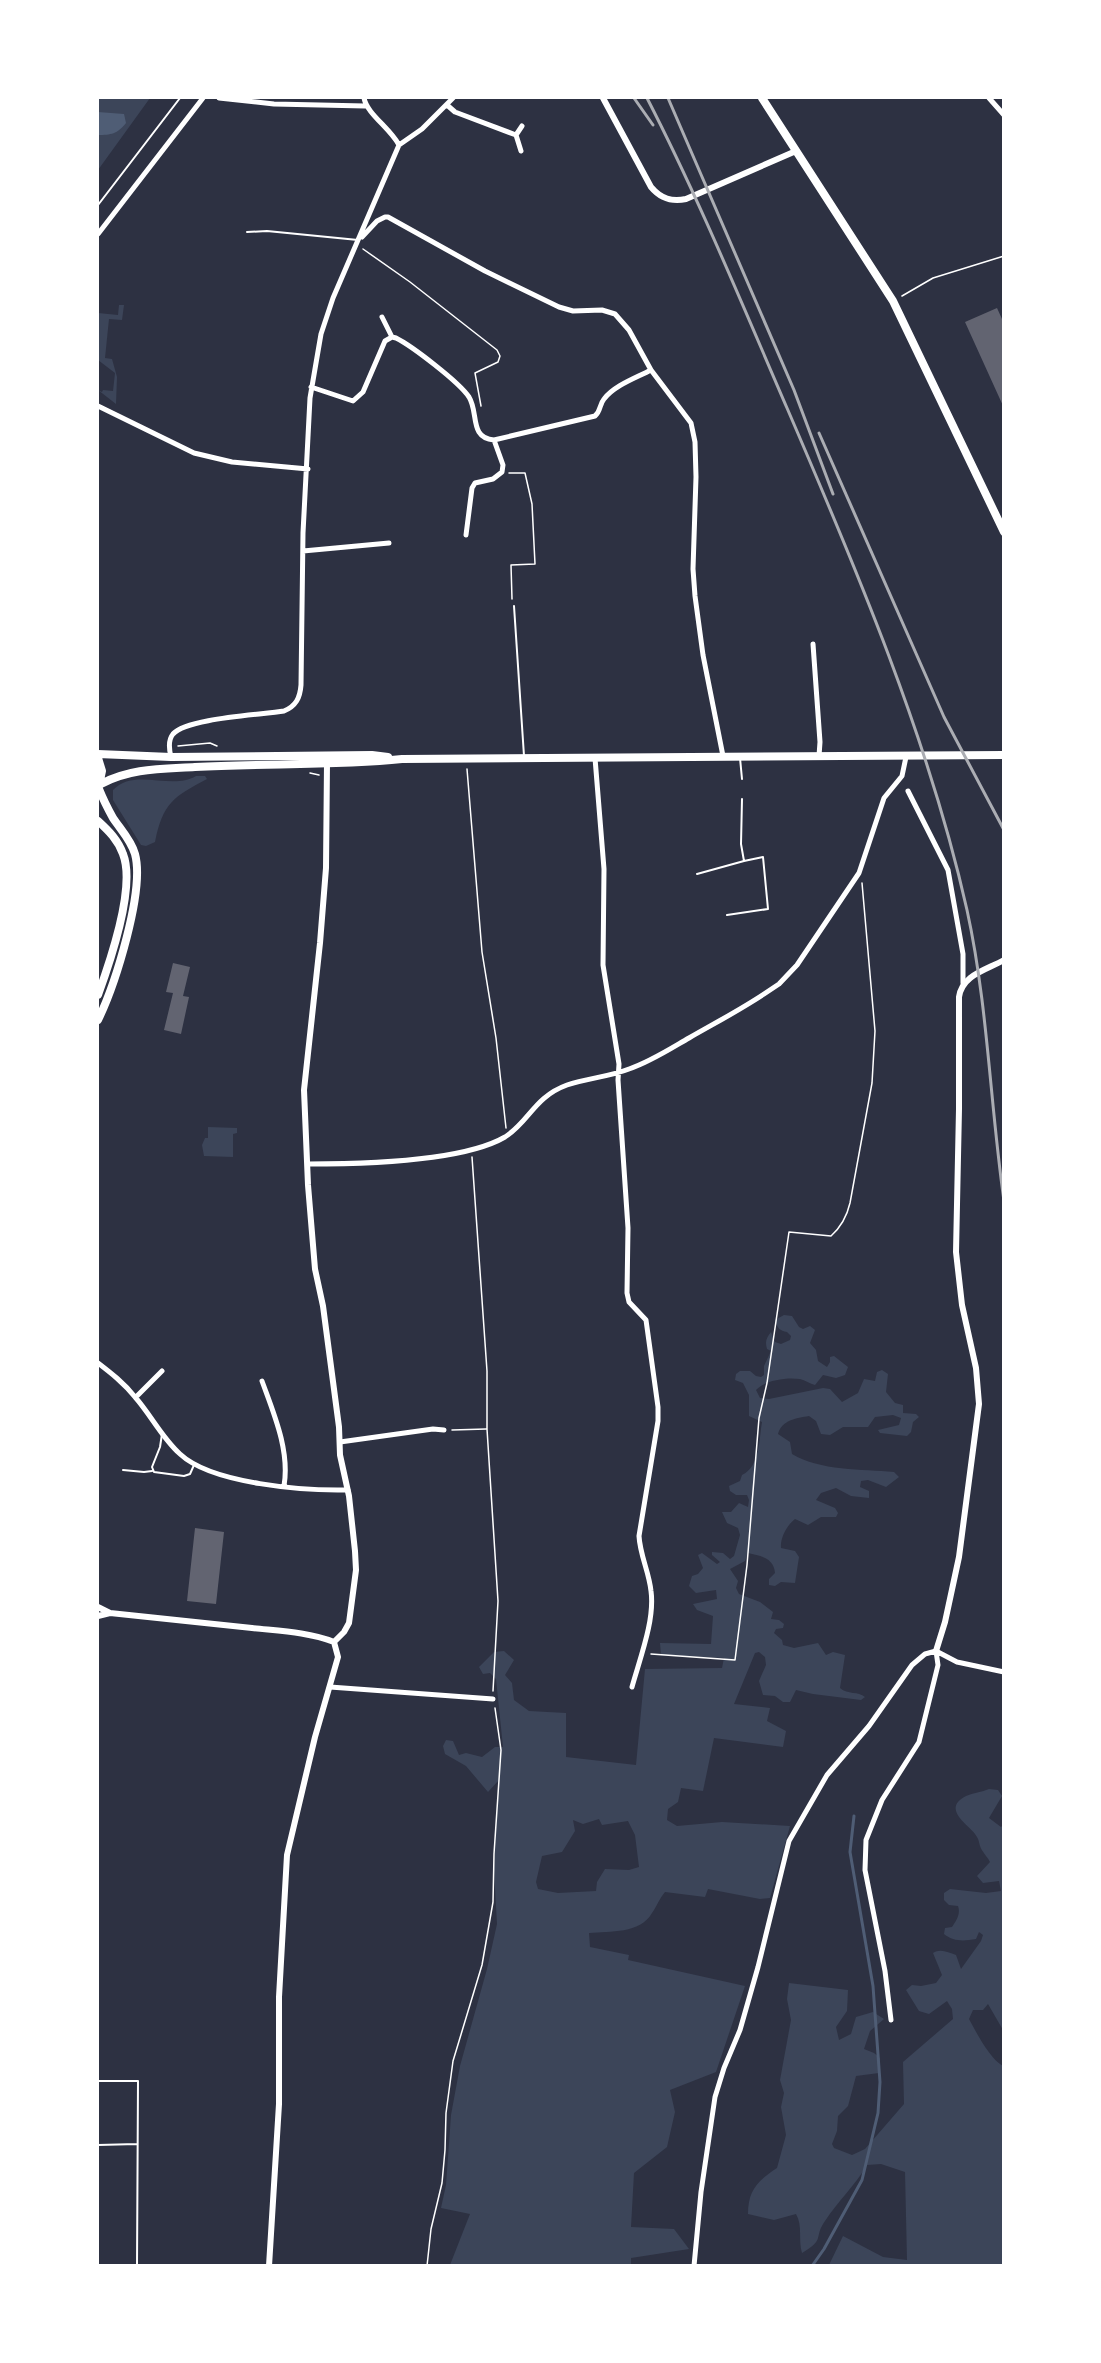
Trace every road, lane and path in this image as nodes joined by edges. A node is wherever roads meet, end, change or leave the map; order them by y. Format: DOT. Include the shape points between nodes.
graph roads {
  1 [pos="180,98"];
  2 [pos="203,98"];
  3 [pos="219,98"];
  4 [pos="364,98"];
  5 [pos="453,98"];
  6 [pos="603,98"];
  7 [pos="762,98"];
  8 [pos="989,98"];
  9 [pos="447,105"];
  10 [pos="365,106"];
  11 [pos="1004,115"];
  12 [pos="522,126"];
  13 [pos="516,135"];
  14 [pos="399,145"];
  15 [pos="520,151"];
  16 [pos="796,151"];
  17 [pos="98,205"];
  18 [pos="247,232"];
  19 [pos="98,234"];
  20 [pos="357,243"];
  21 [pos="1004,256"];
  22 [pos="893,301"];
  23 [pos="382,317"];
  24 [pos="392,337"];
  25 [pos="651,370"];
  26 [pos="311,387"];
  27 [pos="98,406"];
  28 [pos="481,406"];
  29 [pos="494,440"];
  30 [pos="308,469"];
  31 [pos="502,472"];
  32 [pos="1004,532"];
  33 [pos="466,535"];
  34 [pos="389,543"];
  35 [pos="303,551"];
  36 [pos="514,606"];
  37 [pos="813,644"];
  38 [pos="999,755"];
  39 [pos="98,756"];
  40 [pos="723,756"];
  41 [pos="740,756"];
  42 [pos="819,756"];
  43 [pos="171,757"];
  44 [pos="906,757"];
  45 [pos="524,758"];
  46 [pos="595,758"];
  47 [pos="402,759"];
  48 [pos="467,759"];
  49 [pos="327,763"];
  50 [pos="742,779"];
  51 [pos="99,788"];
  52 [pos="908,791"];
  53 [pos="742,799"];
  54 [pos="98,822"];
  55 [pos="744,861"];
  56 [pos="859,873"];
  57 [pos="697,874"];
  58 [pos="727,915"];
  59 [pos="1004,960"];
  60 [pos="963,983"];
  61 [pos="98,995"];
  62 [pos="98,1020"];
  63 [pos="618,1073"];
  64 [pos="507,1136"];
  65 [pos="472,1149"];
  66 [pos="308,1164"];
  67 [pos="98,1363"];
  68 [pos="162,1371"];
  69 [pos="262,1382"];
  70 [pos="136,1397"];
  71 [pos="487,1429"];
  72 [pos="444,1430"];
  73 [pos="162,1433"];
  74 [pos="340,1442"];
  75 [pos="194,1465"];
  76 [pos="123,1470"];
  77 [pos="153,1471"];
  78 [pos="284,1486"];
  79 [pos="348,1490"];
  80 [pos="98,1607"];
  81 [pos="110,1613"];
  82 [pos="98,1616"];
  83 [pos="334,1641"];
  84 [pos="936,1651"];
  85 [pos="641,1653"];
  86 [pos="1004,1672"];
  87 [pos="330,1687"];
  88 [pos="632,1687"];
  89 [pos="493,1699"];
  90 [pos="891,2020"];
  91 [pos="98,2081"];
  92 [pos="138,2144"];
  93 [pos="98,2145"];
  94 [pos="137,2265"];
  95 [pos="269,2265"];
  96 [pos="428,2265"];
  97 [pos="694,2265"];
  1 -- 17 [label="lane"];
  2 -- 19 [label="street"];
  3 -- 10 [label="street"];
  4 -- 10 [label="street"];
  5 -- 9 [label="street"];
  6 -- 16 [label="street" via="654,191 667,199 686,199"];
  7 -- 16 [label="main road"];
  8 -- 11 [label="street"];
  9 -- 13 [label="street" via="455,112"];
  9 -- 14 [label="street"];
  10 -- 14 [label="street"];
  12 -- 13 [label="street"];
  13 -- 15 [label="street"];
  14 -- 20 [label="street"];
  16 -- 22 [label="main road"];
  18 -- 20 [label="lane"];
  20 -- 25 [label="street" via="385,217 558,307 609,311 629,330"];
  20 -- 26 [label="street" via="325,321"];
  20 -- 28 [label="path" via="497,350 498,362 475,373"];
  21 -- 22 [label="path" via="933,278"];
  22 -- 32 [label="main road"];
  23 -- 24 [label="street"];
  24 -- 26 [label="street" via="385,341 359,397 352,401"];
  24 -- 29 [label="street" via="462,389 471,402 478,432"];
  25 -- 29 [label="street" via="604,398 595,416"];
  25 -- 40 [label="street" via="687,416 693,430 695,596"];
  26 -- 30 [label="street"];
  27 -- 30 [label="street" via="194,453 232,462"];
  29 -- 31 [label="street"];
  30 -- 35 [label="street"];
  31 -- 33 [label="street" via="472,488"];
  31 -- 36 [label="path" via="525,473 532,504 535,564 511,565"];
  34 -- 35 [label="street"];
  35 -- 43 [label="street" via="301,685 297,702 284,711 209,721 174,732 169,747"];
  36 -- 45 [label="lane"];
  37 -- 42 [label="street"];
  38 -- 44 [label="main road"];
  39 -- 43 [label="main road"];
  39 -- 51 [label="main road" via="102,771"];
  40 -- 41 [label="main road"];
  40 -- 46 [label="main road"];
  41 -- 42 [label="main road"];
  41 -- 50 [label="lane"];
  42 -- 44 [label="main road"];
  43 -- 47 [label="main road" via="372,755"];
  44 -- 56 [label="street" via="900,779 884,798"];
  45 -- 46 [label="main road"];
  45 -- 48 [label="main road"];
  46 -- 63 [label="street" via="604,869 603,965"];
  47 -- 48 [label="main road"];
  47 -- 49 [label="main road"];
  48 -- 64 [label="path" via="482,951"];
  49 -- 51 [label="main road" via="147,770 124,773"];
  49 -- 66 [label="street" via="326,868 304,1090"];
  51 -- 62 [label="main road" via="129,841 137,865 121,961"];
  52 -- 60 [label="street" via="948,870 963,954"];
  53 -- 55 [label="lane"];
  54 -- 61 [label="main road" via="114,837 127,876 118,929"];
  55 -- 57 [label="lane"];
  55 -- 58 [label="lane" via="763,857 768,909"];
  56 -- 63 [label="street" via="797,965 779,984 645,1063"];
  56 -- 85 [label="path" via="875,1021 872,1083 845,1217 831,1236 789,1232 759,1418 735,1660"];
  59 -- 60 [label="street"];
  60 -- 84 [label="street" via="959,1006 956,1252 979,1404 959,1557"];
  63 -- 64 [label="street" via="553,1092"];
  63 -- 85 [label="street" via="628,1228 627,1293 629,1302 646,1320 658,1407 639,1536 652,1599"];
  64 -- 65 [label="street"];
  65 -- 66 [label="street" via="380,1162"];
  65 -- 71 [label="path" via="487,1371"];
  66 -- 74 [label="street" via="315,1269"];
  67 -- 70 [label="street"];
  68 -- 70 [label="street"];
  69 -- 78 [label="street" via="285,1458"];
  70 -- 73 [label="street"];
  71 -- 72 [label="path"];
  71 -- 89 [label="path" via="498,1601"];
  72 -- 74 [label="street"];
  73 -- 75 [label="street"];
  73 -- 77 [label="lane"];
  74 -- 79 [label="street"];
  75 -- 77 [label="lane" via="190,1474 184,1476"];
  75 -- 78 [label="street" via="225,1476"];
  76 -- 77 [label="lane"];
  78 -- 79 [label="street"];
  79 -- 83 [label="street" via="356,1570 349,1623"];
  80 -- 81 [label="street"];
  81 -- 82 [label="street"];
  81 -- 83 [label="street" via="298,1633"];
  83 -- 87 [label="street" via="338,1656"];
  84 -- 86 [label="street" via="957,1662"];
  84 -- 90 [label="street" via="938,1665 919,1742 882,1800 866,1840 864,1870"];
  84 -- 97 [label="street" via="912,1665 827,1774 789,1841 740,2030 715,2097"];
  85 -- 88 [label="street"];
  87 -- 89 [label="street"];
  87 -- 95 [label="street" via="285,1869 279,2104"];
  89 -- 96 [label="path" via="501,1750 493,1902 482,1965 453,2061 442,2183 431,2229"];
  91 -- 92 [label="lane" via="138,2081"];
  92 -- 93 [label="lane"];
  92 -- 94 [label="lane"];
}
